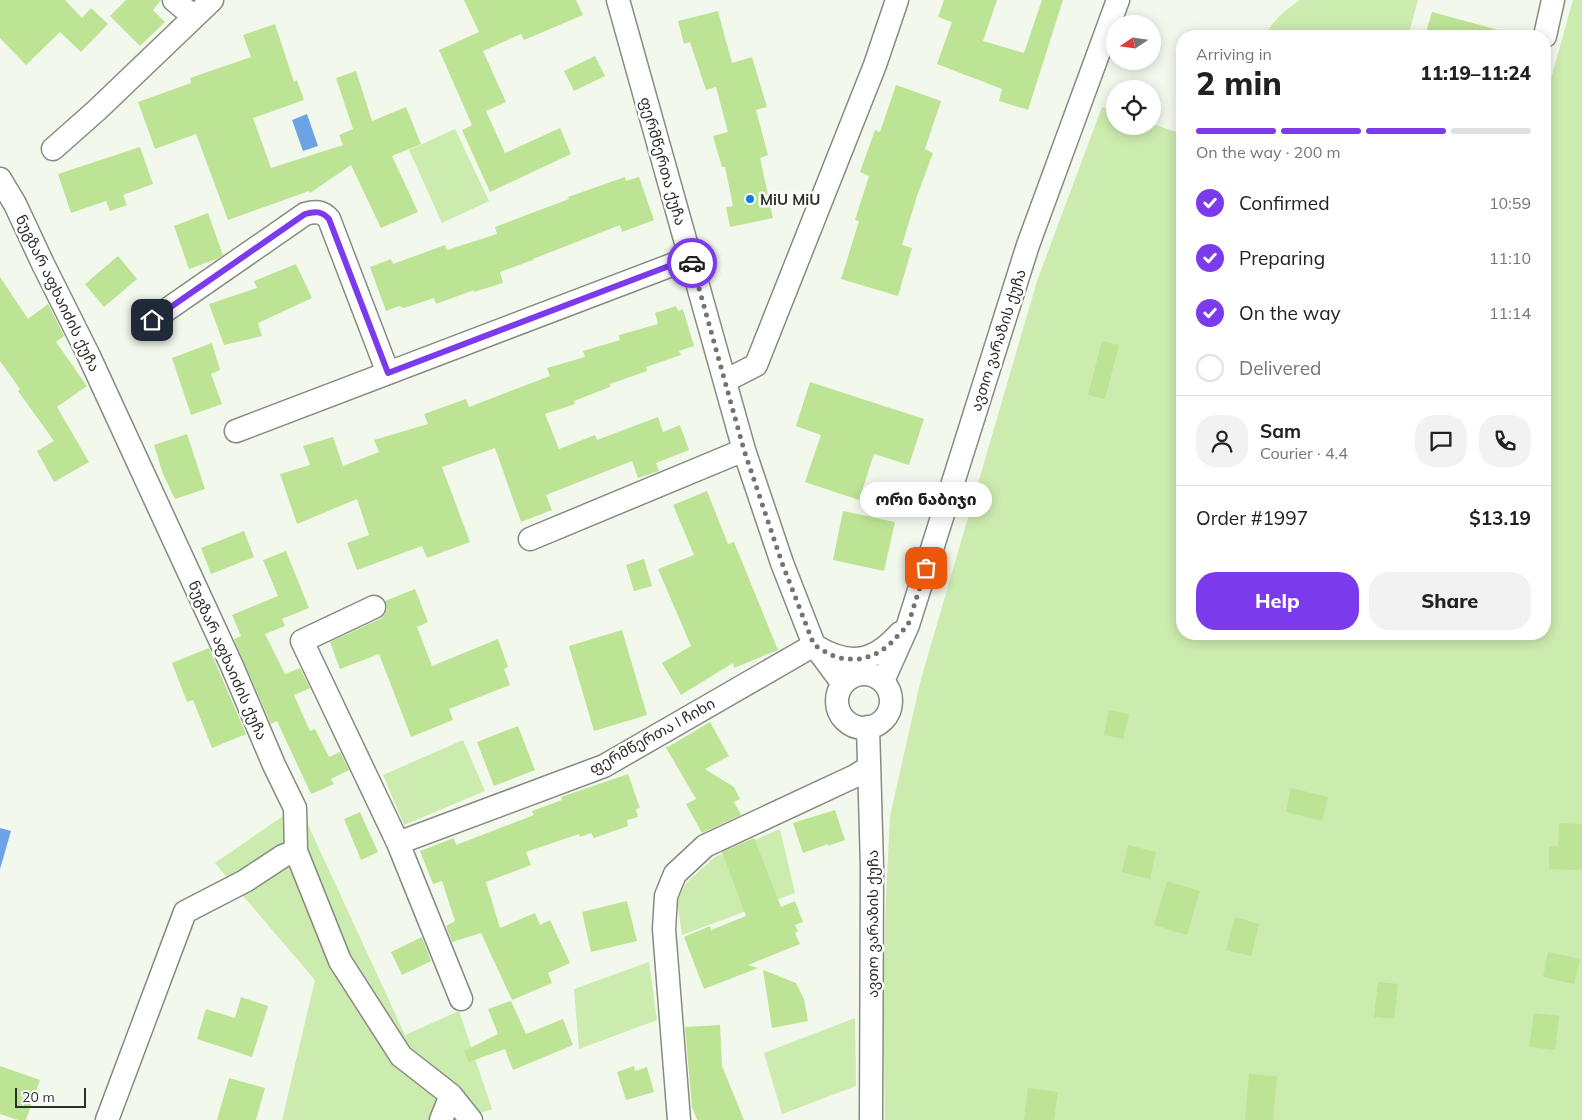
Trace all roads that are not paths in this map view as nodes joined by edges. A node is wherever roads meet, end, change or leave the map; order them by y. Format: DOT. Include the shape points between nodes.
graph roads {
  1 [pos="174,0"];
  2 [pos="212,0"];
  3 [pos="618,0"];
  4 [pos="897,0"];
  5 [pos="1118,0"];
  6 [pos="1554,0"];
  7 [pos="194,17"];
  8 [pos="1546,30"];
  9 [pos="53,149"];
  10 [pos="0,179"];
  11 [pos="690,258"];
  12 [pos="152,320"];
  13 [pos="388,373"];
  14 [pos="725,381"];
  15 [pos="236,431"];
  16 [pos="744,450"];
  17 [pos="530,539"];
  18 [pos="374,608"];
  19 [pos="908,625"];
  20 [pos="814,645"];
  21 [pos="882,681"];
  22 [pos="843,684"];
  23 [pos="868,728"];
  24 [pos="868,768"];
  25 [pos="398,843"];
  26 [pos="296,851"];
  27 [pos="462,999"];
  28 [pos="451,1095"];
  29 [pos="107,1120"];
  30 [pos="441,1120"];
  31 [pos="471,1120"];
  32 [pos="679,1120"];
  33 [pos="871,1120"];
  1 -- 7 [label="street"];
  2 -- 7 [label="street"];
  3 -- 11 [label="street, ფერმწერთა ქუჩა"];
  4 -- 14 [label="street" via="875,65 756,365"];
  5 -- 19 [label="street, ავთო ვარაზის ქუჩა" via="1028,245"];
  6 -- 8 [label="street"];
  7 -- 9 [label="street"];
  10 -- 26 [label="street, ნუგზარ აფხაიძის ქუჩა" via="97,373 295,808"];
  11 -- 13 [label="street"];
  11 -- 14 [label="street, ფერმწერთა ქუჩა"];
  12 -- 13 [label="street" via="305,214 317,211 329,219"];
  13 -- 15 [label="street"];
  14 -- 16 [label="street, ფერმწერთა ქუჩა"];
  16 -- 17 [label="street"];
  16 -- 20 [label="street, ფერმწერთა ქუჩა"];
  18 -- 25 [label="street" via="302,641"];
  19 -- 20 [label="street" via="888,646 860,659 844,659"];
  19 -- 21 [label="street, ავთო ვარაზის ქუჩა"];
  20 -- 22 [label="street, ფერმწერთა ქუჩა"];
  20 -- 25 [label="street, ფერმწერთა I ჩიხი" via="604,766"];
  21 -- 22 [label="street" via="866,674 850,678"];
  21 -- 23 [label="street" via="891,697 890,707 880,722"];
  22 -- 23 [label="street" via="839,692 839,711 850,723"];
  23 -- 24 [label="street, ავთო ვარაზის ქუჩა"];
  24 -- 32 [label="street" via="705,846 675,874 666,896 664,929"];
  24 -- 33 [label="street, ავთო ვარაზის ქუჩა" via="872,867"];
  25 -- 27 [label="street"];
  26 -- 28 [label="street, ნუგზარ აფხაიძის ქუჩა" via="340,961 401,1056"];
  26 -- 29 [label="street" via="185,912"];
  28 -- 30 [label="street"];
  28 -- 31 [label="street, ნუგზარ აფხაიძის ქუჩა"];
}
